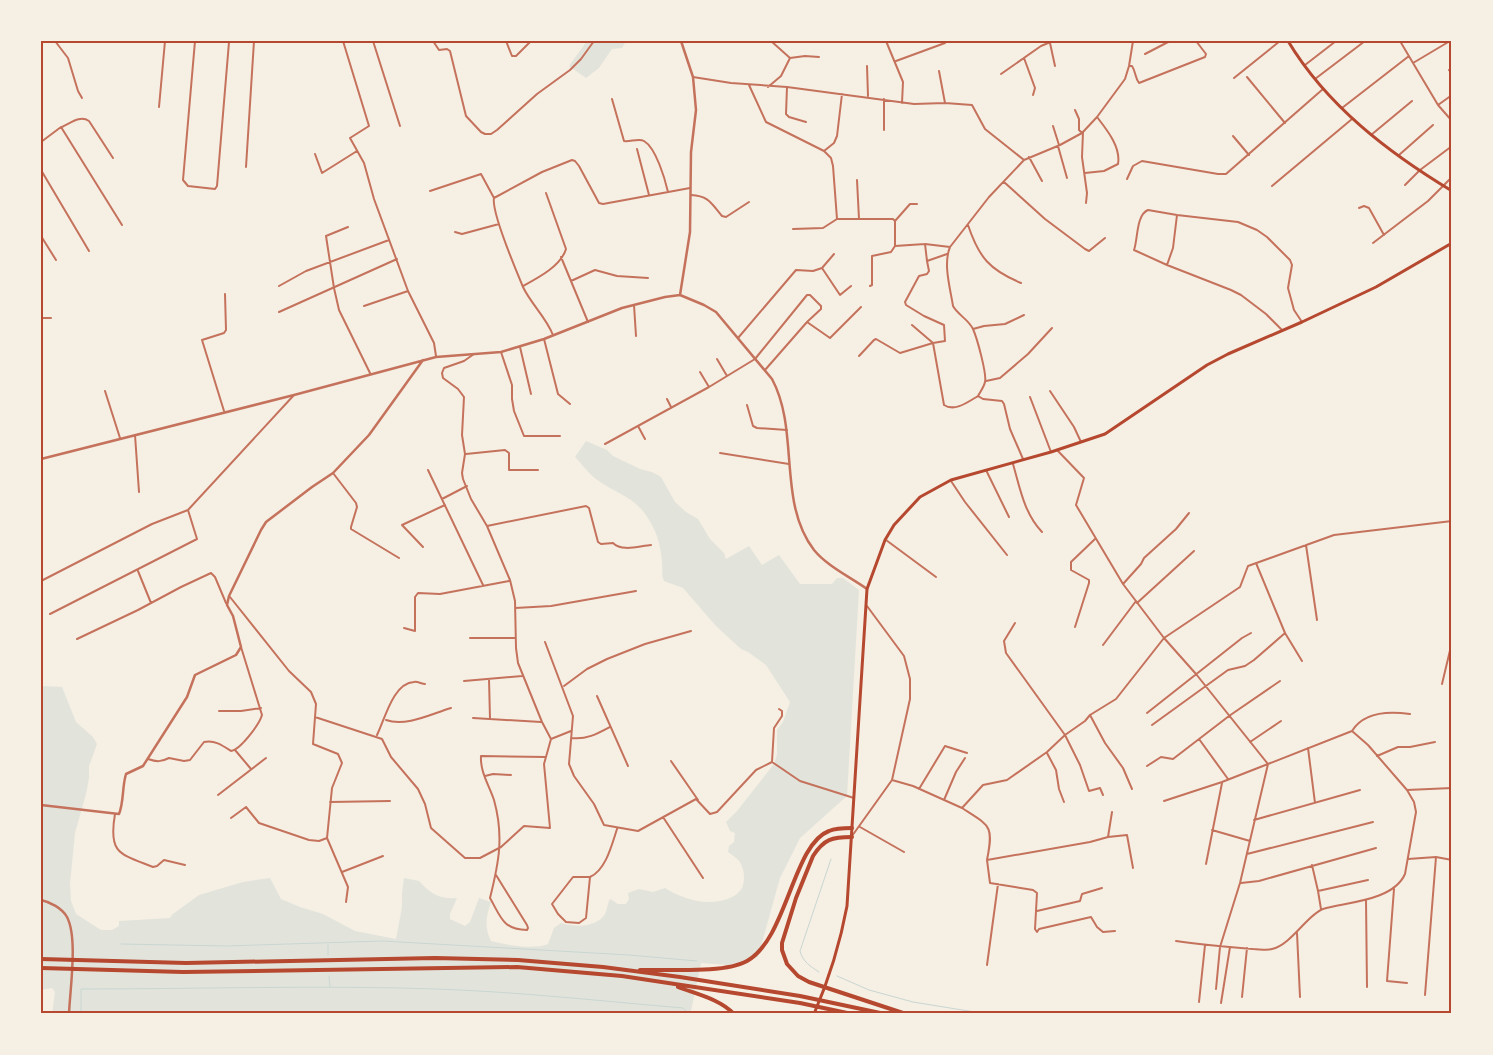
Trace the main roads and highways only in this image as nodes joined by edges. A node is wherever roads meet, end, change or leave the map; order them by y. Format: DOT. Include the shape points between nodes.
graph roads {
  1 [pos="1290,42"];
  2 [pos="1452,192"];
  3 [pos="1452,244"];
  4 [pos="852,828"];
  5 [pos="852,837"];
  6 [pos="41,959"];
  7 [pos="41,968"];
  8 [pos="623,970"];
  9 [pos="670,984"];
  10 [pos="734,1014"];
  11 [pos="814,1014"];
  12 [pos="852,1014"];
  13 [pos="884,1014"];
  14 [pos="906,1014"];
  1 -- 2 [label="main road" via="1314,79 1352,119"];
  3 -- 4 [label="main road" via="1376,287 1207,365 1112,430 1051,452 951,480 920,497 885,540 867,589"];
  4 -- 5 [label="main road"];
  4 -- 8 [label="highway" via="830,830 810,847 767,942 747,962 712,969"];
  5 -- 11 [label="main road" via="847,906 839,946"];
  5 -- 14 [label="highway" via="831,838 813,856 784,934 782,950 791,970 809,982"];
  6 -- 8 [label="highway" via="196,962 435,958 518,960"];
  7 -- 9 [label="highway" via="183,972 517,967 622,976"];
  8 -- 13 [label="highway" via="800,996"];
  9 -- 10 [label="highway" via="712,1000"];
  9 -- 12 [label="highway"];
}
